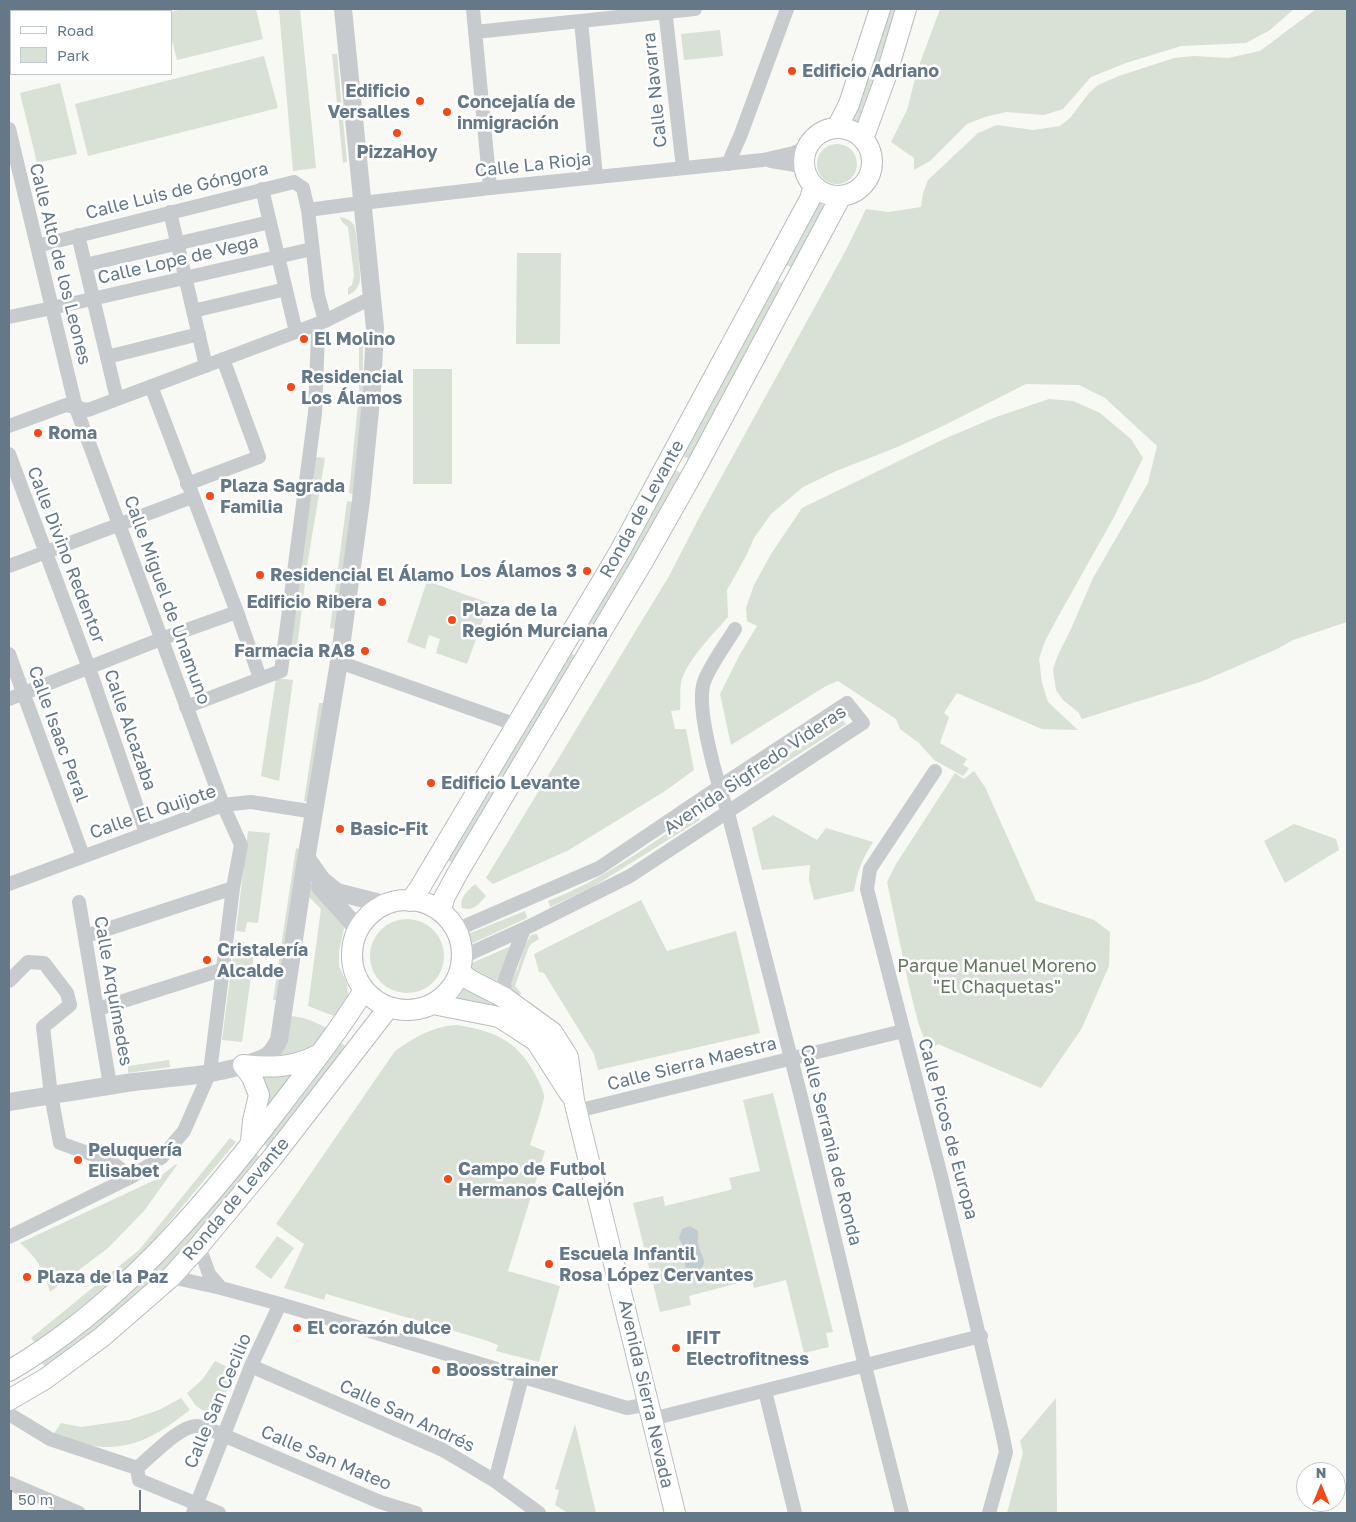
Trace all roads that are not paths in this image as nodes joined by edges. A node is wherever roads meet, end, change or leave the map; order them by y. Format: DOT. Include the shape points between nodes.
graph roads {
  1 [pos="343,9"];
  2 [pos="473,9"];
  3 [pos="695,9"];
  4 [pos="787,9"];
  5 [pos="880,9"];
  6 [pos="906,9"];
  7 [pos="666,10"];
  8 [pos="580,21"];
  9 [pos="475,32"];
  10 [pos="837,128"];
  11 [pos="10,136"];
  12 [pos="863,139"];
  13 [pos="808,147"];
  14 [pos="763,160"];
  15 [pos="728,164"];
  16 [pos="682,168"];
  17 [pos="805,168"];
  18 [pos="596,177"];
  19 [pos="814,186"];
  20 [pos="490,188"];
  21 [pos="262,189"];
  22 [pos="841,196"];
  23 [pos="362,203"];
  24 [pos="308,210"];
  25 [pos="170,212"];
  26 [pos="270,222"];
  27 [pos="78,235"];
  28 [pos="178,244"];
  29 [pos="37,246"];
  30 [pos="312,249"];
  31 [pos="278,256"];
  32 [pos="85,265"];
  33 [pos="186,277"];
  34 [pos="286,290"];
  35 [pos="93,298"];
  36 [pos="371,298"];
  37 [pos="52,308"];
  38 [pos="194,311"];
  39 [pos="9,317"];
  40 [pos="325,321"];
  41 [pos="296,332"];
  42 [pos="318,333"];
  43 [pos="199,334"];
  44 [pos="107,357"];
  45 [pos="223,359"];
  46 [pos="206,366"];
  47 [pos="151,386"];
  48 [pos="117,399"];
  49 [pos="76,408"];
  50 [pos="9,426"];
  51 [pos="9,454"];
  52 [pos="187,484"];
  53 [pos="192,497"];
  54 [pos="119,524"];
  55 [pos="45,552"];
  56 [pos="9,566"];
  57 [pos="238,612"];
  58 [pos="735,629"];
  59 [pos="161,639"];
  60 [pos="9,654"];
  61 [pos="340,662"];
  62 [pos="89,668"];
  63 [pos="260,678"];
  64 [pos="23,693"];
  65 [pos="9,699"];
  66 [pos="186,707"];
  67 [pos="517,725"];
  68 [pos="934,771"];
  69 [pos="719,787"];
  70 [pos="223,805"];
  71 [pos="315,812"];
  72 [pos="728,813"];
  73 [pos="146,834"];
  74 [pos="83,856"];
  75 [pos="307,859"];
  76 [pos="9,884"];
  77 [pos="234,888"];
  78 [pos="410,901"];
  79 [pos="79,902"];
  80 [pos="388,905"];
  81 [pos="441,912"];
  82 [pos="524,929"];
  83 [pos="456,930"];
  84 [pos="358,932"];
  85 [pos="86,936"];
  86 [pos="461,966"];
  87 [pos="224,969"];
  88 [pos="9,981"];
  89 [pos="364,990"];
  90 [pos="505,998"];
  91 [pos="433,1004"];
  92 [pos="389,1007"];
  93 [pos="98,1009"];
  94 [pos="903,1031"];
  95 [pos="320,1054"];
  96 [pos="791,1058"];
  97 [pos="243,1065"];
  98 [pos="210,1072"];
  99 [pos="110,1085"];
  100 [pos="51,1096"];
  101 [pos="9,1102"];
  102 [pos="576,1105"];
  103 [pos="251,1144"];
  104 [pos="131,1177"];
  105 [pos="9,1238"];
  106 [pos="199,1246"];
  107 [pos="170,1278"];
  108 [pos="221,1288"];
  109 [pos="280,1304"];
  110 [pos="981,1336"];
  111 [pos="251,1366"];
  112 [pos="865,1366"];
  113 [pos="9,1371"];
  114 [pos="522,1377"];
  115 [pos="765,1391"];
  116 [pos="9,1400"];
  117 [pos="650,1411"];
  118 [pos="9,1414"];
  119 [pos="223,1435"];
  120 [pos="137,1468"];
  121 [pos="495,1481"];
  122 [pos="9,1483"];
  123 [pos="380,1507"];
  124 [pos="194,1509"];
  125 [pos="79,1513"];
  126 [pos="219,1513"];
  127 [pos="416,1513"];
  128 [pos="539,1513"];
  129 [pos="675,1513"];
  130 [pos="795,1513"];
  131 [pos="902,1513"];
  132 [pos="989,1513"];
  1 -- 23 [label="street"];
  2 -- 9 [label="street"];
  3 -- 7 [label="street"];
  4 -- 15 [label="street"];
  5 -- 10 [label="main road" via="856,85"];
  6 -- 12 [label="main road"];
  7 -- 8 [label="street"];
  7 -- 16 [label="street, Calle Navarra"];
  8 -- 9 [label="street"];
  8 -- 18 [label="street"];
  9 -- 20 [label="street"];
  10 -- 12 [label="main road" via="856,133"];
  10 -- 13 [label="main road" via="819,134"];
  11 -- 29 [label="street, Calle Alto de los Leones"];
  12 -- 22 [label="main road" via="872,155 869,178 857,191"];
  13 -- 14 [label="street, Calle La Rioja"];
  13 -- 17 [label="main road"];
  14 -- 15 [label="street, Calle La Rioja"];
  14 -- 17 [label="street, Calle La Rioja"];
  15 -- 16 [label="street, Calle La Rioja"];
  16 -- 18 [label="street, Calle La Rioja"];
  17 -- 19 [label="main road"];
  18 -- 20 [label="street, Calle La Rioja"];
  19 -- 22 [label="main road" via="831,196"];
  19 -- 67 [label="main road, Ronda de Levante" via="810,199 634,525"];
  20 -- 23 [label="street, Calle La Rioja"];
  21 -- 24 [label="street, Calle Luis de Góngora" via="294,182 304,188"];
  21 -- 25 [label="street, Calle Luis de Góngora"];
  21 -- 26 [label="street"];
  22 -- 81 [label="main road, Ronda de Levante" via="656,538 457,874 444,898"];
  23 -- 24 [label="street, Calle La Rioja"];
  23 -- 36 [label="street"];
  24 -- 30 [label="street, Calle Luis de Góngora"];
  25 -- 27 [label="street, Calle Luis de Góngora"];
  25 -- 28 [label="street"];
  26 -- 28 [label="street"];
  26 -- 31 [label="street"];
  27 -- 29 [label="street, Calle Luis de Góngora"];
  27 -- 32 [label="street"];
  28 -- 32 [label="street"];
  28 -- 33 [label="street"];
  29 -- 37 [label="street, Calle Alto de los Leones"];
  30 -- 31 [label="street, Calle Lope de Vega"];
  30 -- 40 [label="street, Calle Luis de Góngora"];
  31 -- 33 [label="street, Calle Lope de Vega"];
  31 -- 34 [label="street"];
  32 -- 35 [label="street"];
  33 -- 35 [label="street, Calle Lope de Vega"];
  33 -- 38 [label="street"];
  34 -- 38 [label="street"];
  34 -- 41 [label="street"];
  35 -- 37 [label="street, Calle Lope de Vega"];
  35 -- 44 [label="street"];
  36 -- 40 [label="street"];
  36 -- 61 [label="street" via="375,328 372,390"];
  37 -- 39 [label="street, Calle Lope de Vega"];
  37 -- 49 [label="street, Calle Alto de los Leones"];
  38 -- 43 [label="street"];
  40 -- 41 [label="street"];
  41 -- 45 [label="street"];
  42 -- 63 [label="street" via="315,413 282,671"];
  43 -- 44 [label="street"];
  43 -- 46 [label="street"];
  44 -- 48 [label="street"];
  45 -- 46 [label="street"];
  45 -- 52 [label="street" via="259,457"];
  46 -- 47 [label="street"];
  47 -- 48 [label="street"];
  47 -- 52 [label="street"];
  48 -- 49 [label="street" via="88,410"];
  49 -- 50 [label="street" via="66,406"];
  49 -- 54 [label="street, Calle Miguel de Unamuno"];
  51 -- 55 [label="street, Calle Divino Redentor"];
  52 -- 53 [label="street"];
  53 -- 54 [label="street"];
  53 -- 57 [label="street"];
  54 -- 55 [label="street"];
  54 -- 59 [label="street, Calle Miguel de Unamuno"];
  55 -- 56 [label="street"];
  55 -- 62 [label="street, Calle Divino Redentor"];
  57 -- 59 [label="street"];
  57 -- 63 [label="street"];
  58 -- 69 [label="street, Calle Serrania de Ronda" via="704,681 701,695"];
  59 -- 62 [label="street"];
  59 -- 66 [label="street, Calle Miguel de Unamuno"];
  60 -- 64 [label="street, Calle Isaac Peral"];
  61 -- 67 [label="street"];
  61 -- 71 [label="street"];
  62 -- 64 [label="street"];
  62 -- 73 [label="street, Calle Alcazaba"];
  63 -- 66 [label="street"];
  64 -- 65 [label="street"];
  64 -- 74 [label="street, Calle Isaac Peral"];
  66 -- 70 [label="street, Calle Miguel de Unamuno"];
  67 -- 78 [label="main road, Ronda de Levante"];
  68 -- 94 [label="street, Calle Picos de Europa" via="870,869 867,889"];
  69 -- 72 [label="street, Calle Serrania de Ronda"];
  69 -- 72 [label="street, Avenida Sigfredo Videras" via="848,704 863,723"];
  69 -- 83 [label="street, Avenida Sigfredo Videras" via="599,868"];
  70 -- 71 [label="street, Calle El Quijote" via="251,802"];
  70 -- 73 [label="street, Calle El Quijote"];
  70 -- 77 [label="street, Calle Miguel de Unamuno" via="241,845"];
  71 -- 75 [label="street"];
  72 -- 82 [label="street, Avenida Sigfredo Videras" via="619,882"];
  72 -- 96 [label="street, Calle Serrania de Ronda"];
  73 -- 74 [label="street, Calle El Quijote"];
  74 -- 76 [label="street, Calle El Quijote"];
  75 -- 80 [label="street" via="322,880 337,892"];
  75 -- 84 [label="street" via="317,883"];
  75 -- 97 [label="street" via="279,1040 272,1053"];
  77 -- 85 [label="street"];
  77 -- 87 [label="street, Calle Miguel de Unamuno"];
  78 -- 80 [label="main road"];
  78 -- 81 [label="main road" via="426,904"];
  79 -- 85 [label="street, Calle Arquímedes"];
  80 -- 84 [label="main road" via="362,922"];
  81 -- 83 [label="main road"];
  82 -- 86 [label="street, Avenida Sigfredo Videras" via="473,952"];
  82 -- 90 [label="street" via="504,982"];
  83 -- 86 [label="main road" via="461,944"];
  84 -- 89 [label="main road" via="352,962"];
  85 -- 93 [label="street, Calle Arquímedes"];
  86 -- 90 [label="main road, Avenida Sierra Nevada" via="470,980"];
  86 -- 91 [label="main road" via="454,985"];
  87 -- 93 [label="street"];
  87 -- 98 [label="street, Calle Miguel de Unamuno"];
  88 -- 100 [label="street" via="28,962 44,963 67,992 70,1005 43,1027"];
  89 -- 92 [label="main road"];
  89 -- 95 [label="main road, Ronda de Levante"];
  90 -- 102 [label="main road, Avenida Sierra Nevada" via="552,1032 568,1057"];
  91 -- 92 [label="main road" via="411,1010"];
  91 -- 102 [label="main road, Avenida Sierra Nevada" via="499,1017 536,1041"];
  92 -- 106 [label="main road, Ronda de Levante"];
  93 -- 99 [label="street, Calle Arquímedes"];
  94 -- 96 [label="street, Calle Sierra Maestra"];
  94 -- 110 [label="street, Calle Picos de Europa"];
  95 -- 97 [label="main road" via="285,1067"];
  95 -- 103 [label="main road, Ronda de Levante"];
  96 -- 102 [label="street, Calle Sierra Maestra"];
  96 -- 112 [label="street, Calle Serrania de Ronda"];
  97 -- 98 [label="street"];
  97 -- 103 [label="main road" via="260,1095"];
  98 -- 99 [label="street"];
  98 -- 104 [label="street, Calle Miguel de Unamuno" via="184,1131 162,1157"];
  99 -- 100 [label="street"];
  100 -- 101 [label="street"];
  100 -- 104 [label="street" via="60,1142 110,1162"];
  102 -- 117 [label="main road, Avenida Sierra Nevada"];
  103 -- 113 [label="main road, Ronda de Levante" via="165,1245 112,1297 32,1358"];
  104 -- 105 [label="street, Calle Miguel de Unamuno"];
  106 -- 107 [label="main road, Ronda de Levante"];
  106 -- 108 [label="street" via="209,1274"];
  107 -- 108 [label="street"];
  107 -- 116 [label="main road, Ronda de Levante" via="102,1337 45,1379"];
  108 -- 109 [label="street"];
  109 -- 111 [label="street, Calle San Cecilio"];
  109 -- 114 [label="street"];
  110 -- 112 [label="street"];
  110 -- 132 [label="street, Calle Picos de Europa" via="1006,1452"];
  111 -- 119 [label="street, Calle San Cecilio"];
  111 -- 121 [label="street, Calle San Andrés" via="443,1450"];
  112 -- 115 [label="street"];
  112 -- 131 [label="street, Calle Serrania de Ronda"];
  114 -- 117 [label="street" via="627,1408"];
  114 -- 121 [label="street"];
  115 -- 117 [label="street"];
  115 -- 130 [label="street"];
  117 -- 129 [label="main road, Avenida Sierra Nevada"];
  118 -- 120 [label="street" via="50,1439"];
  119 -- 120 [label="street, Calle San Mateo" via="196,1426 185,1430 168,1440"];
  119 -- 123 [label="street, Calle San Mateo"];
  119 -- 124 [label="street, Calle San Cecilio"];
  120 -- 124 [label="street" via="139,1480"];
  121 -- 128 [label="street, Calle San Andrés"];
  122 -- 125 [label="street"];
  123 -- 127 [label="street, Calle San Mateo"];
  124 -- 126 [label="street"];
}
